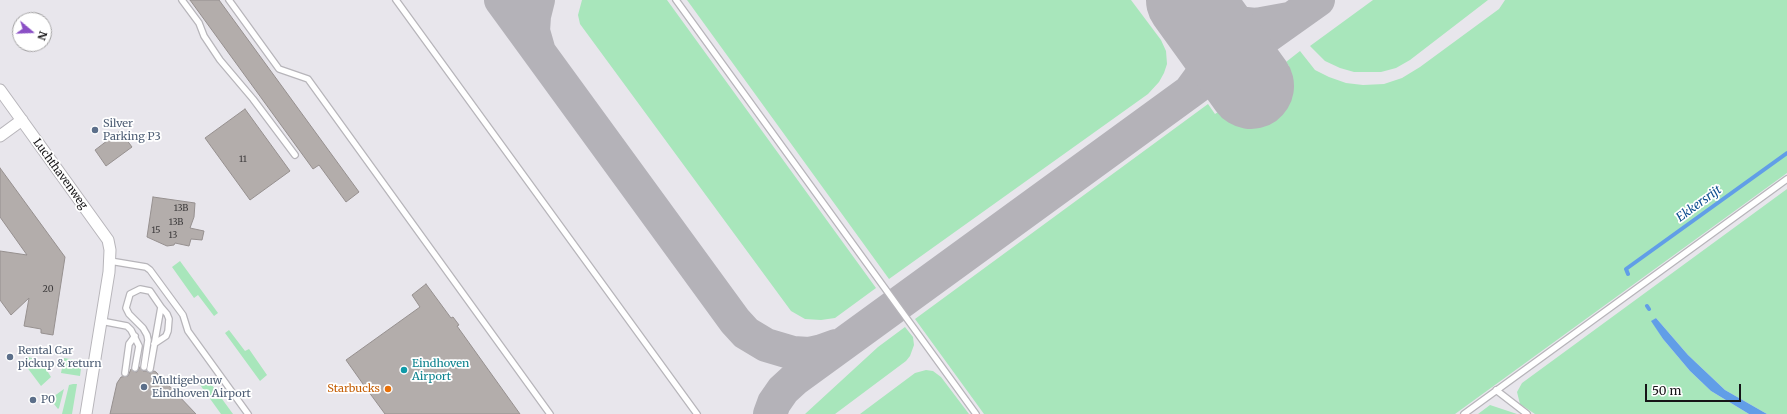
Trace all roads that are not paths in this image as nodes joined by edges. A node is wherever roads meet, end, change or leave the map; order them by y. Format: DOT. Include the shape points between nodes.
graph roads {
  1 [pos="182,0"];
  2 [pos="229,0"];
  3 [pos="396,0"];
  4 [pos="676,0"];
  5 [pos="0,90"];
  6 [pos="22,120"];
  7 [pos="0,136"];
  8 [pos="295,155"];
  9 [pos="1787,179"];
  10 [pos="110,261"];
  11 [pos="161,307"];
  12 [pos="101,321"];
  13 [pos="135,321"];
  14 [pos="131,330"];
  15 [pos="135,336"];
  16 [pos="154,344"];
  17 [pos="144,367"];
  18 [pos="135,368"];
  19 [pos="150,369"];
  20 [pos="125,373"];
  21 [pos="1496,390"];
  22 [pos="86,414"];
  23 [pos="248,414"];
  24 [pos="550,414"];
  25 [pos="697,414"];
  26 [pos="976,414"];
  27 [pos="1464,414"];
  28 [pos="1526,414"];
  1 -- 8 [label="lane" via="199,23 204,36 220,60"];
  2 -- 24 [label="lane" via="279,69 308,80"];
  3 -- 25 [label="lane"];
  4 -- 26 [label="lane"];
  5 -- 6 [label="street, Luchthavenweg"];
  6 -- 7 [label="street"];
  6 -- 10 [label="street, Luchthavenweg" via="105,235 110,250"];
  9 -- 21 [label="lane"];
  10 -- 12 [label="street, Luchthavenweg"];
  10 -- 23 [label="lane" via="146,267 150,270 183,315 188,331"];
  11 -- 13 [label="lane" via="150,291 140,289 130,294 126,308"];
  11 -- 16 [label="lane"];
  11 -- 16 [label="lane" via="169,319 168,331 166,336"];
  12 -- 14 [label="lane" via="127,326"];
  12 -- 22 [label="street, Luchthavenweg"];
  13 -- 14 [label="lane"];
  13 -- 17 [label="lane" via="143,328 148,340"];
  14 -- 15 [label="lane"];
  15 -- 18 [label="lane" via="139,346"];
  15 -- 20 [label="lane" via="130,344"];
  16 -- 19 [label="lane"];
  21 -- 27 [label="lane"];
  21 -- 28 [label="lane"];
}
